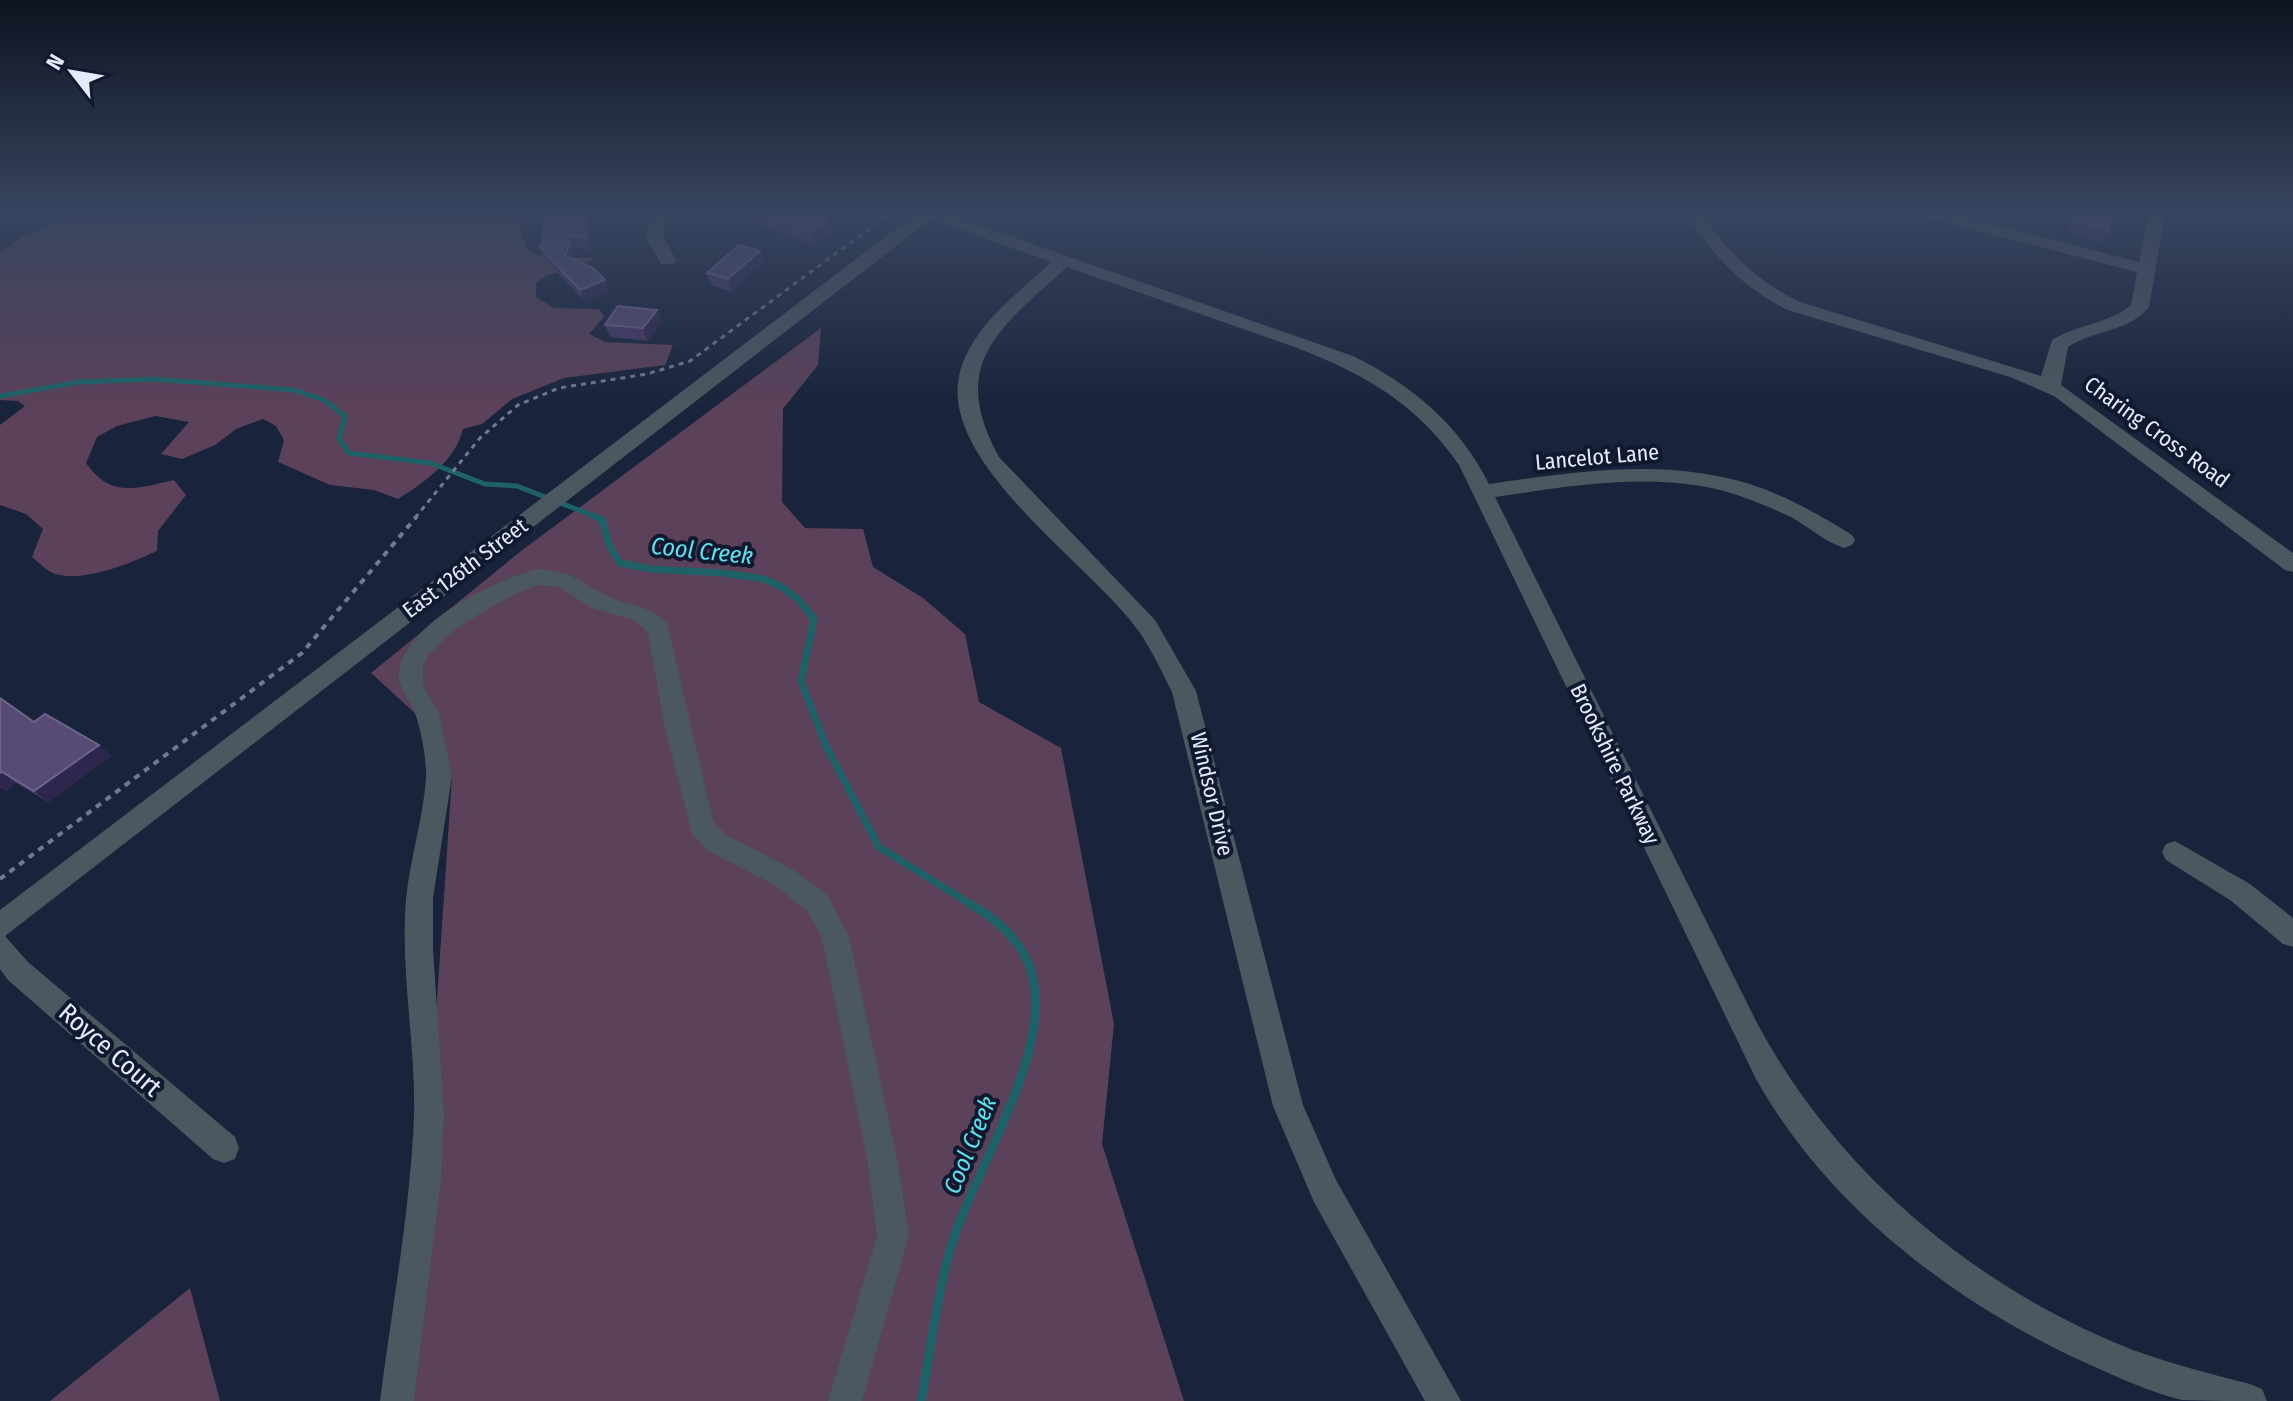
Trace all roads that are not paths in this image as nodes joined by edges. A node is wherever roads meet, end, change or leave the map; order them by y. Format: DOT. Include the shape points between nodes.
graph roads {
  1 [pos="843,277"];
  2 [pos="1047,277"];
  3 [pos="1114,277"];
  4 [pos="1745,277"];
  5 [pos="2145,277"];
  6 [pos="2051,387"];
  7 [pos="1483,492"];
  8 [pos="1844,540"];
  9 [pos="2293,564"];
  10 [pos="2175,852"];
  11 [pos="0,926"];
  12 [pos="2293,935"];
  13 [pos="0,947"];
  14 [pos="224,1148"];
  15 [pos="2212,1396"];
  16 [pos="397,1401"];
  17 [pos="845,1401"];
  18 [pos="1444,1401"];
  19 [pos="2250,1401"];
  1 -- 11 [label="street, East 126th Street"];
  2 -- 18 [label="street, Windsor Drive" via="985,337 975,354 965,385 974,434 991,461 1147,626 1184,691 1288,1106 1325,1191"];
  3 -- 7 [label="street, Brookshire Parkway" via="1373,372 1442,426"];
  4 -- 6 [label="street, Charing Cross Road" via="1794,306"];
  5 -- 6 [label="street" via="2140,307 2133,315 2059,344"];
  6 -- 9 [label="street, Charing Cross Road" via="2084,406"];
  7 -- 8 [label="street, Lancelot Lane" via="1634,474 1690,476 1778,501"];
  7 -- 15 [label="street, Brookshire Parkway" via="1746,1031 1789,1105 1875,1203 1944,1262 2075,1341"];
  10 -- 12 [label="street" via="2240,892"];
  13 -- 14 [label="street, Royce Court" via="18,971"];
  15 -- 19 [label="street, Brookshire Parkway"];
  16 -- 17 [label="street" via="425,1178 429,1115 420,898 439,776 427,713 411,686 411,666 443,627 507,588 537,577 564,579 600,602 642,614 659,629 701,826 717,843 785,878 818,904 835,937 883,1163 893,1236"];
}
